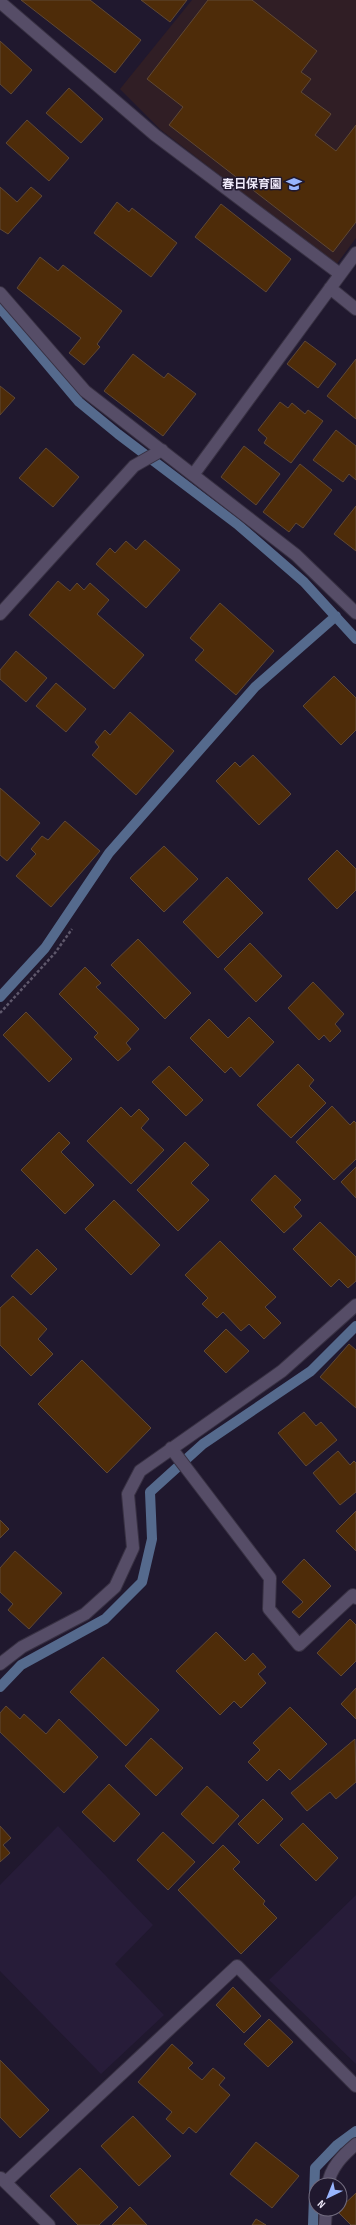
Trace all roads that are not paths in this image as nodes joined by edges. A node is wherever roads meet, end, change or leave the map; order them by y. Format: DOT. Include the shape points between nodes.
graph roads {
  1 [pos="0,2"];
  2 [pos="356,253"];
  3 [pos="340,274"];
  4 [pos="330,288"];
  5 [pos="0,293"];
  6 [pos="356,309"];
  7 [pos="162,450"];
  8 [pos="193,475"];
  9 [pos="356,613"];
  10 [pos="0,614"];
  11 [pos="354,1310"];
  12 [pos="171,1448"];
  13 [pos="356,1598"];
  14 [pos="0,1664"];
  15 [pos="356,2086"];
  16 [pos="356,2144"];
  17 [pos="329,2177"];
  18 [pos="3,2180"];
  19 [pos="49,2225"];
  1 -- 3 [label="street" via="155,135"];
  2 -- 3 [label="street"];
  3 -- 4 [label="street"];
  4 -- 6 [label="street"];
  4 -- 8 [label="street"];
  5 -- 7 [label="street" via="85,391"];
  7 -- 8 [label="street"];
  7 -- 10 [label="street" via="134,466"];
  8 -- 9 [label="street" via="296,555"];
  11 -- 12 [label="street" via="282,1371"];
  12 -- 13 [label="street" via="270,1578 269,1609 299,1645 353,1596"];
  12 -- 14 [label="street" via="140,1471 128,1494 133,1548 116,1586 85,1614 22,1647"];
  15 -- 18 [label="street" via="237,1966"];
  16 -- 17 [label="street" via="346,2152"];
  18 -- 19 [label="street"];
}
